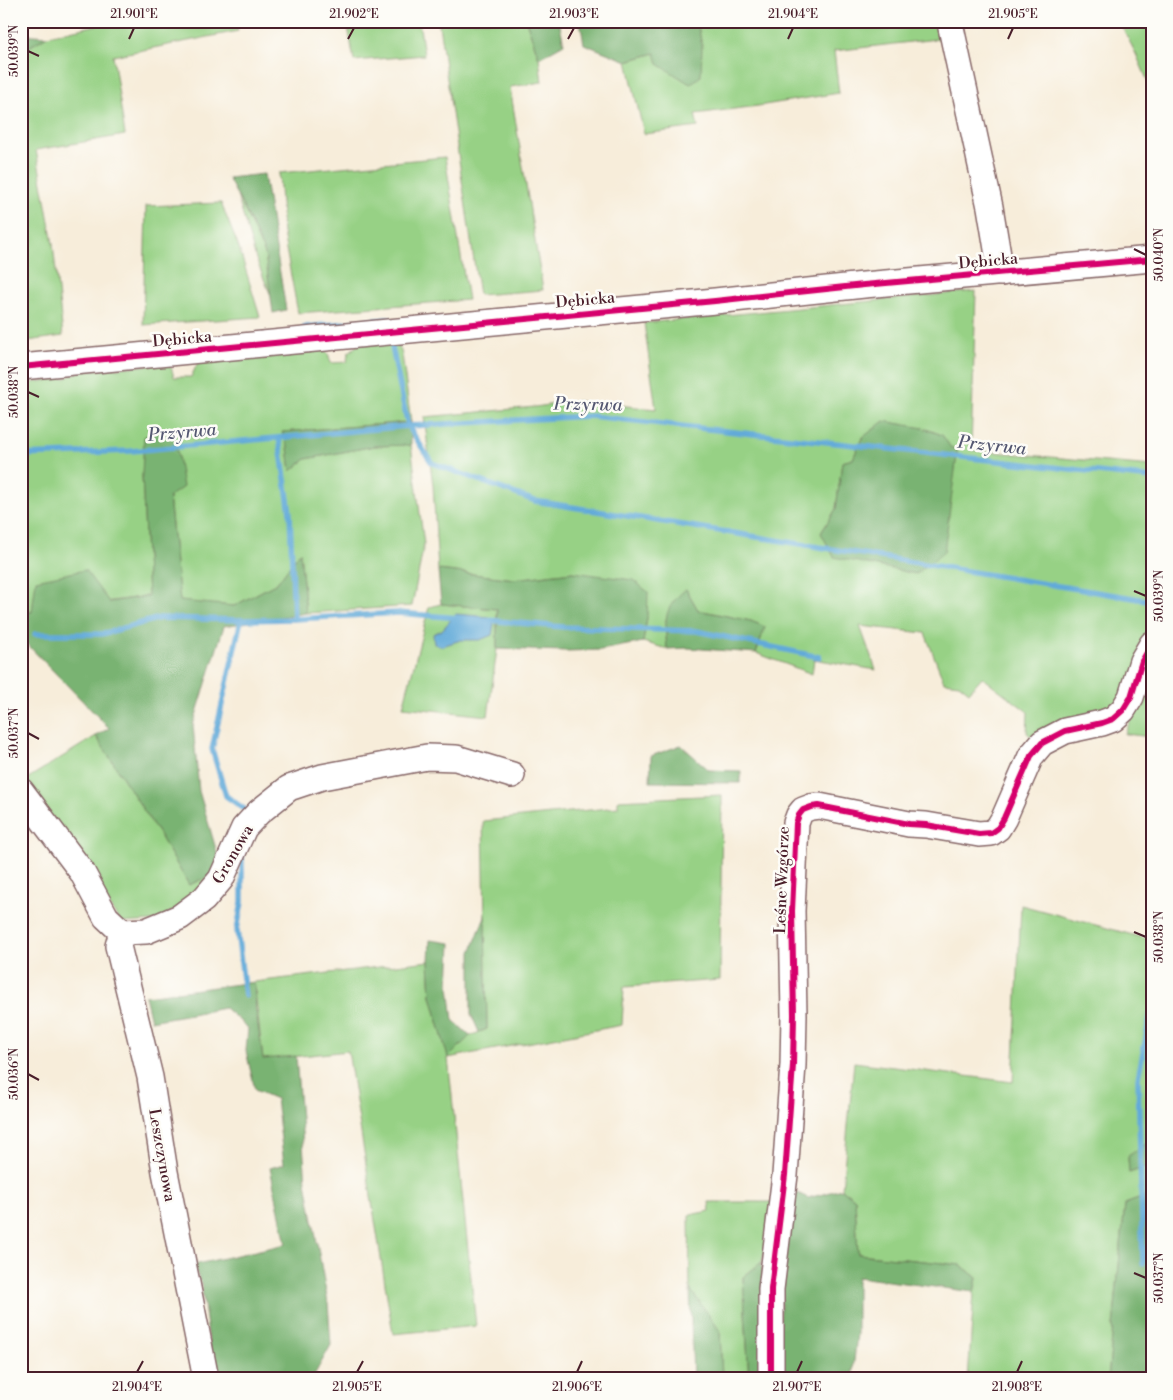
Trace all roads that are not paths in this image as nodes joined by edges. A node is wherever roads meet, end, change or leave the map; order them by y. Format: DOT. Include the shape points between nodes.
graph roads {
  1 [pos="950,23"];
  2 [pos="1152,259"];
  3 [pos="1001,273"];
  4 [pos="21,367"];
  5 [pos="1152,644"];
  6 [pos="512,775"];
  7 [pos="21,791"];
  8 [pos="122,932"];
  9 [pos="206,1379"];
  10 [pos="771,1379"];
  1 -- 3 [label="street"];
  2 -- 3 [label="street, Dębicka"];
  3 -- 4 [label="street, Dębicka"];
  5 -- 10 [label="street, Leśne Wzgórze" via="1123,710 1113,719 1065,731 1042,743 1031,756 1004,818 991,833 909,824 819,806 810,807 798,815 792,874 793,1065 785,1175 771,1288"];
  6 -- 8 [label="street, Gronowa" via="456,758 426,757 322,777 289,788 244,828 220,878 204,898 180,917 146,931"];
  7 -- 8 [label="street" via="82,872 106,917"];
  8 -- 9 [label="street, Leszczynowa" via="118,946 150,1077 165,1172"];
}
